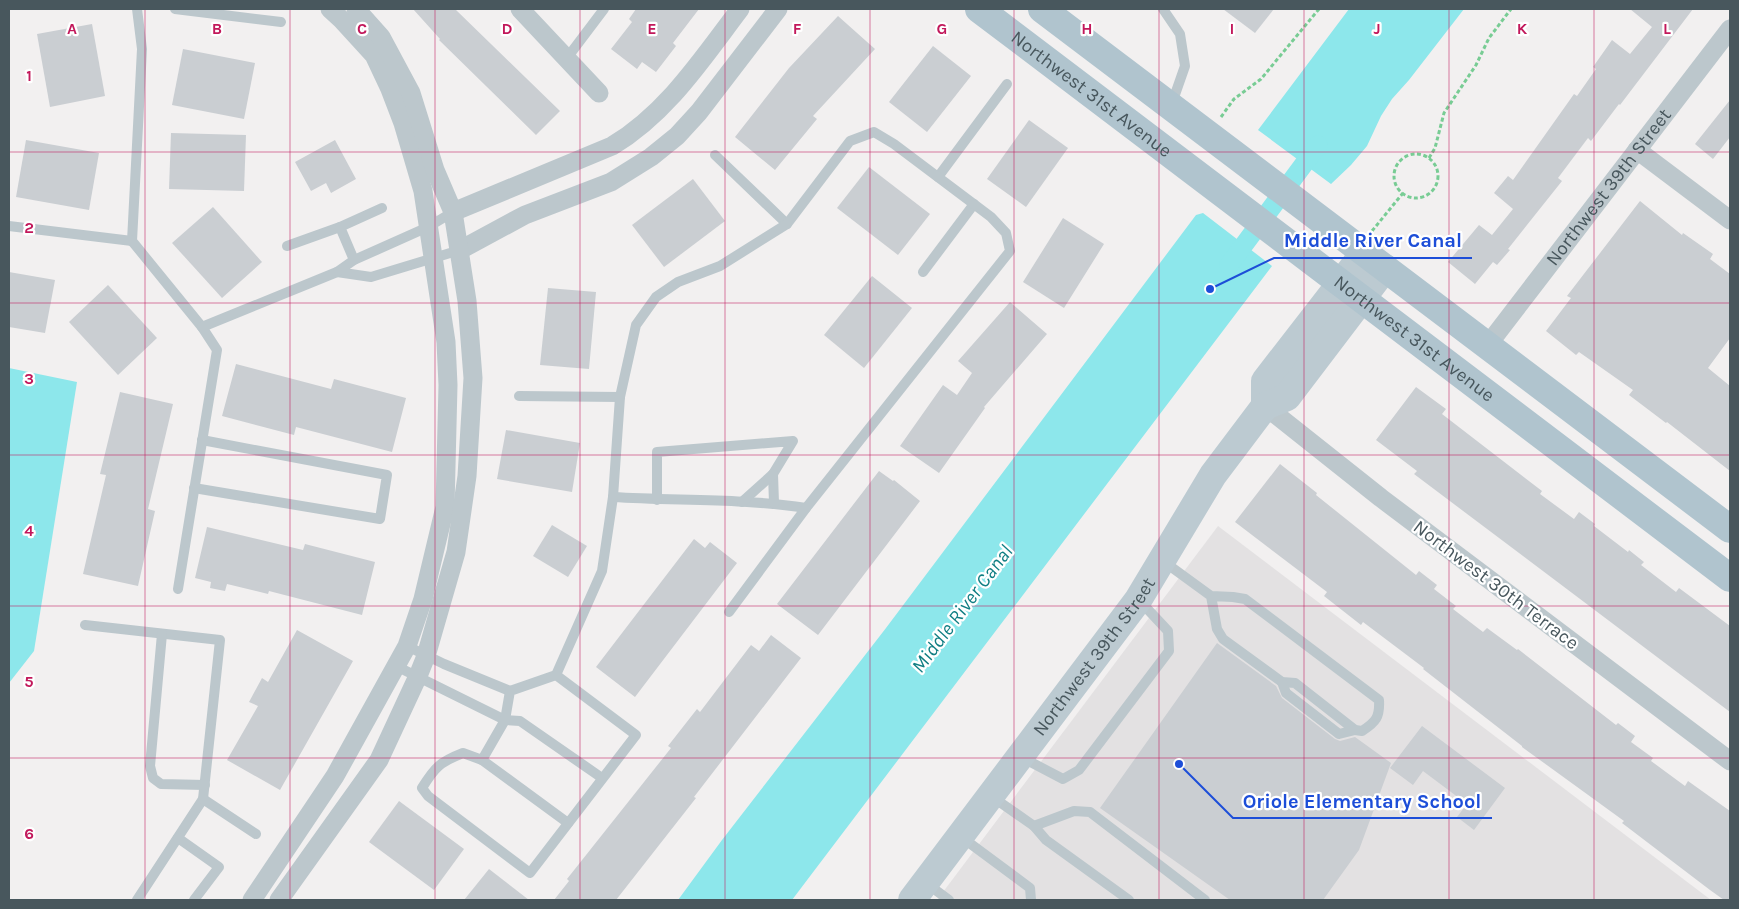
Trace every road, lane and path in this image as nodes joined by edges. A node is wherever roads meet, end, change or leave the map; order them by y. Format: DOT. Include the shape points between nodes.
graph roads {
  1 [pos="137,9"];
  2 [pos="175,9"];
  3 [pos="330,9"];
  4 [pos="356,9"];
  5 [pos="520,9"];
  6 [pos="604,9"];
  7 [pos="740,9"];
  8 [pos="778,9"];
  9 [pos="979,9"];
  10 [pos="1042,9"];
  11 [pos="1163,9"];
  12 [pos="1319,9"];
  13 [pos="1511,9"];
  14 [pos="281,22"];
  15 [pos="1730,29"];
  16 [pos="567,58"];
  17 [pos="1007,84"];
  18 [pos="599,93"];
  19 [pos="1171,107"];
  20 [pos="1207,134"];
  21 [pos="1637,150"];
  22 [pos="715,155"];
  23 [pos="1429,158"];
  24 [pos="938,176"];
  25 [pos="1403,193"];
  26 [pos="974,204"];
  27 [pos="382,208"];
  28 [pos="453,212"];
  29 [pos="1730,220"];
  30 [pos="786,224"];
  31 [pos="9,226"];
  32 [pos="340,226"];
  33 [pos="428,227"];
  34 [pos="132,241"];
  35 [pos="287,246"];
  36 [pos="460,250"];
  37 [pos="1370,256"];
  38 [pos="433,259"];
  39 [pos="354,260"];
  40 [pos="337,272"];
  41 [pos="924,272"];
  42 [pos="1351,291"];
  43 [pos="202,327"];
  44 [pos="1487,346"];
  45 [pos="519,396"];
  46 [pos="620,397"];
  47 [pos="1265,406"];
  48 [pos="202,440"];
  49 [pos="773,474"];
  50 [pos="194,488"];
  51 [pos="613,497"];
  52 [pos="657,500"];
  53 [pos="742,502"];
  54 [pos="774,503"];
  55 [pos="806,508"];
  56 [pos="1730,529"];
  57 [pos="1162,561"];
  58 [pos="1730,578"];
  59 [pos="178,588"];
  60 [pos="1211,596"];
  61 [pos="1138,600"];
  62 [pos="729,612"];
  63 [pos="85,625"];
  64 [pos="162,634"];
  65 [pos="408,646"];
  66 [pos="426,656"];
  67 [pos="396,666"];
  68 [pos="556,675"];
  69 [pos="418,676"];
  70 [pos="510,691"];
  71 [pos="504,720"];
  72 [pos="1020,756"];
  73 [pos="482,760"];
  74 [pos="1730,762"];
  75 [pos="602,778"];
  76 [pos="205,785"];
  77 [pos="991,795"];
  78 [pos="203,799"];
  79 [pos="568,824"];
  80 [pos="1034,826"];
  81 [pos="256,834"];
  82 [pos="960,836"];
  83 [pos="178,838"];
  84 [pos="918,891"];
  85 [pos="137,900"];
  86 [pos="194,900"];
  87 [pos="252,900"];
  88 [pos="279,900"];
  89 [pos="949,900"];
  90 [pos="1031,900"];
  91 [pos="1128,900"];
  92 [pos="1205,900"];
  1 -- 34 [label="lane" via="142,49"];
  2 -- 14 [label="lane"];
  3 -- 33 [label="street" via="374,55 390,88 423,191"];
  4 -- 28 [label="street" via="381,38 411,93 435,170"];
  5 -- 16 [label="street"];
  6 -- 16 [label="lane"];
  7 -- 28 [label="street" via="674,95 631,135 612,146"];
  8 -- 36 [label="street" via="699,112 677,136 651,156 611,182 525,215"];
  9 -- 42 [label="main road, Northwest 31st Avenue"];
  10 -- 19 [label="main road, Northwest 31st Avenue"];
  11 -- 19 [label="lane" via="1180,34 1185,66"];
  12 -- 20 [label="path" via="1261,79 1234,99"];
  13 -- 23 [label="path" via="1444,113 1436,148"];
  15 -- 21 [label="street, Northwest 39th Street"];
  16 -- 18 [label="street"];
  17 -- 24 [label="lane"];
  19 -- 20 [label="main road, Northwest 31st Avenue"];
  20 -- 37 [label="main road, Northwest 31st Avenue"];
  21 -- 29 [label="street"];
  21 -- 44 [label="street, Northwest 39th Street"];
  22 -- 30 [label="lane"];
  23 -- 25 [label="path" via="1415,154 1401,160 1395,181"];
  23 -- 25 [label="path" via="1437,169 1434,188 1416,197"];
  24 -- 26 [label="lane"];
  24 -- 30 [label="lane" via="874,132 850,141"];
  25 -- 37 [label="path"];
  26 -- 41 [label="lane"];
  26 -- 55 [label="lane" via="1006,233 1010,251"];
  27 -- 32 [label="lane"];
  28 -- 33 [label="lane"];
  28 -- 36 [label="street"];
  30 -- 46 [label="lane" via="720,266 678,282 656,297 636,325"];
  31 -- 34 [label="lane"];
  32 -- 35 [label="lane"];
  32 -- 39 [label="lane"];
  33 -- 38 [label="street"];
  33 -- 39 [label="lane"];
  34 -- 43 [label="lane"];
  36 -- 38 [label="lane"];
  36 -- 66 [label="street" via="472,378 467,476 456,552"];
  37 -- 42 [label="street"];
  37 -- 44 [label="main road, Northwest 31st Avenue"];
  38 -- 40 [label="lane" via="371,277"];
  38 -- 65 [label="street" via="448,385 445,507"];
  39 -- 40 [label="lane"];
  40 -- 43 [label="lane"];
  42 -- 47 [label="street" via="1266,381"];
  42 -- 58 [label="main road, Northwest 31st Avenue"];
  43 -- 48 [label="lane" via="217,350"];
  44 -- 56 [label="main road, Northwest 31st Avenue"];
  45 -- 46 [label="lane"];
  46 -- 51 [label="lane"];
  47 -- 57 [label="street, Northwest 39th Street" via="1213,475"];
  47 -- 74 [label="street, Northwest 30th Terrace" via="1381,498"];
  48 -- 50 [label="lane"];
  48 -- 50 [label="lane" via="387,475 380,519"];
  49 -- 52 [label="lane" via="793,441 656,452"];
  49 -- 53 [label="lane"];
  49 -- 54 [label="lane"];
  50 -- 59 [label="lane"];
  51 -- 52 [label="lane"];
  51 -- 68 [label="lane" via="602,571"];
  52 -- 53 [label="lane"];
  53 -- 54 [label="lane"];
  54 -- 55 [label="lane"];
  55 -- 62 [label="lane"];
  57 -- 60 [label="lane"];
  57 -- 61 [label="street, Northwest 39th Street"];
  60 -- 60 [label="lane" via="1245,599 1379,700 1380,711 1374,724 1362,731 1339,734 1286,693 1282,682 1223,639 1217,629"];
  61 -- 72 [label="street, Northwest 39th Street"];
  61 -- 72 [label="lane" via="1168,631 1169,651 1079,770 1063,779"];
  63 -- 64 [label="lane"];
  64 -- 76 [label="lane" via="150,766 153,778 162,784"];
  64 -- 76 [label="lane" via="220,640"];
  65 -- 66 [label="lane"];
  65 -- 67 [label="street"];
  66 -- 69 [label="street"];
  66 -- 70 [label="lane"];
  67 -- 69 [label="lane"];
  67 -- 87 [label="street" via="335,776"];
  68 -- 70 [label="lane"];
  68 -- 75 [label="lane" via="636,735"];
  69 -- 71 [label="lane"];
  69 -- 88 [label="street" via="379,760"];
  70 -- 71 [label="lane"];
  71 -- 73 [label="lane"];
  71 -- 75 [label="lane" via="520,721"];
  72 -- 77 [label="street, Northwest 39th Street"];
  73 -- 79 [label="lane"];
  73 -- 79 [label="lane" via="463,753 444,760 422,788 428,796 530,873"];
  75 -- 79 [label="lane"];
  76 -- 78 [label="lane"];
  77 -- 80 [label="lane"];
  77 -- 82 [label="street, Northwest 39th Street"];
  78 -- 81 [label="lane"];
  78 -- 83 [label="lane"];
  80 -- 91 [label="lane" via="1046,840"];
  80 -- 92 [label="lane" via="1074,811 1090,812"];
  82 -- 84 [label="street, Northwest 39th Street"];
  82 -- 90 [label="lane" via="1030,888"];
  83 -- 85 [label="lane"];
  83 -- 86 [label="lane" via="219,867"];
  84 -- 89 [label="lane"];
}
